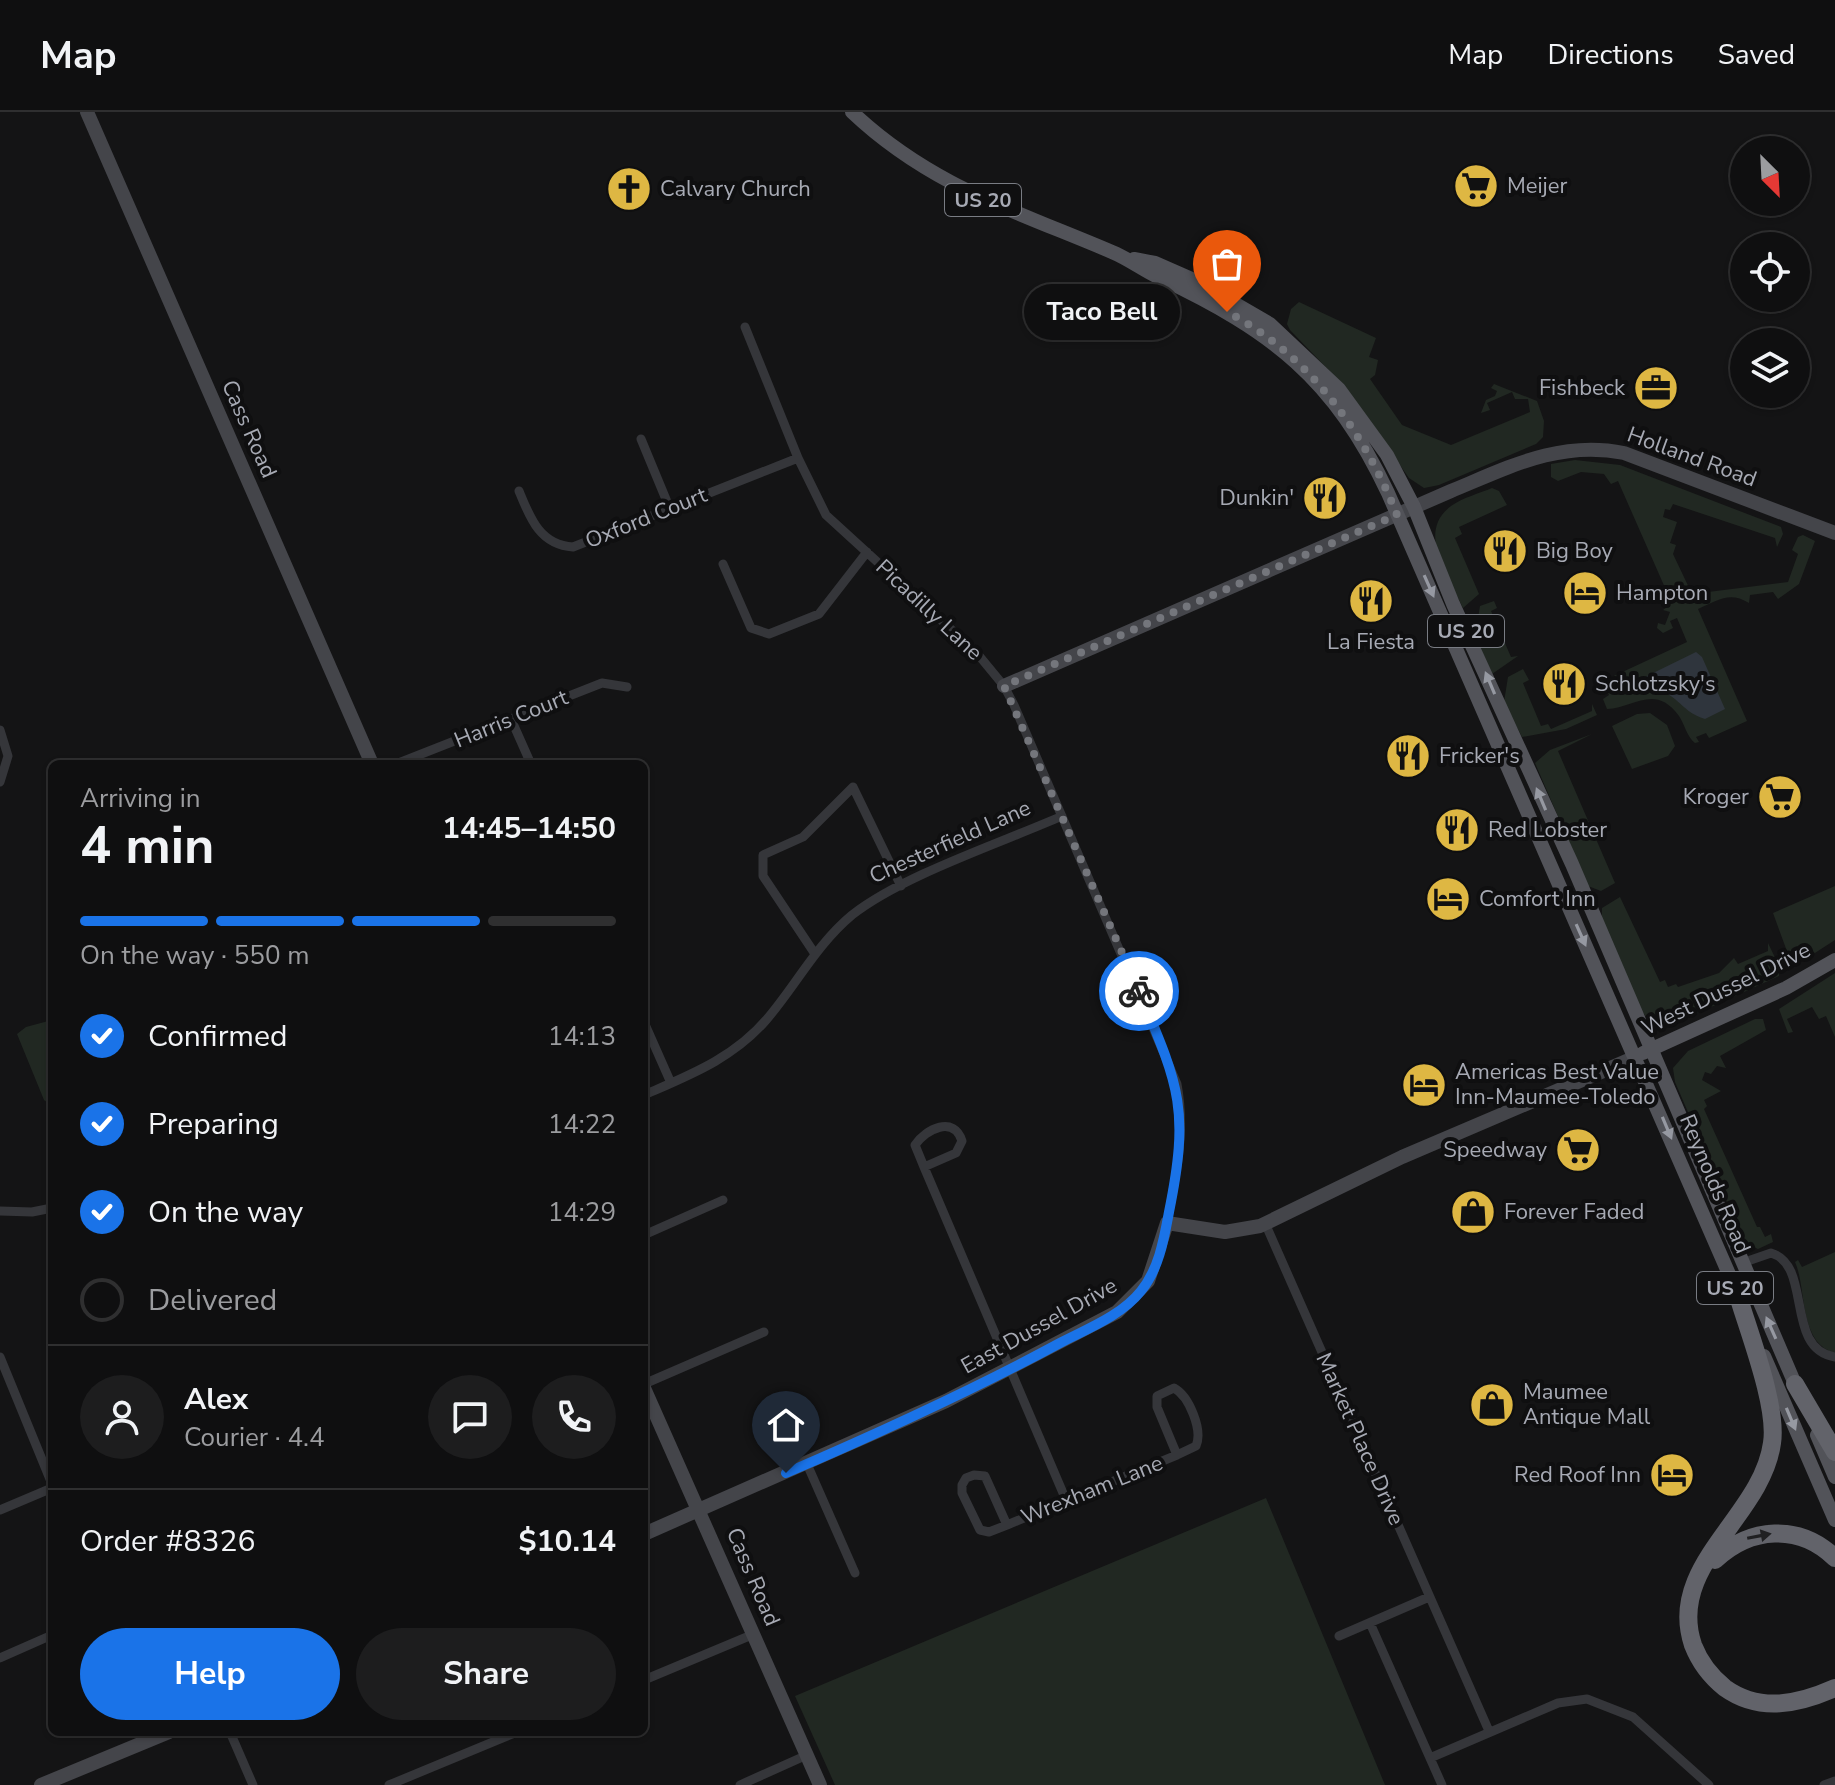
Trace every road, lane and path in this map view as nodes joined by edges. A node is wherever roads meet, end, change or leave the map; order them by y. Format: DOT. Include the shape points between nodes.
graph roads {
  1 [pos="87,112"];
  2 [pos="852,112"];
  3 [pos="1130,259"];
  4 [pos="745,327"];
  5 [pos="641,439"];
  6 [pos="798,458"];
  7 [pos="519,491"];
  8 [pos="1414,507"];
  9 [pos="670,509"];
  10 [pos="1397,515"];
  11 [pos="1835,533"];
  12 [pos="867,552"];
  13 [pos="723,564"];
  14 [pos="1004,686"];
  15 [pos="627,687"];
  16 [pos="511,719"];
  17 [pos="0,730"];
  18 [pos="370,760"];
  19 [pos="406,760"];
  20 [pos="529,760"];
  21 [pos="3,778"];
  22 [pos="1062,816"];
  23 [pos="901,886"];
  24 [pos="815,954"];
  25 [pos="1835,960"];
  26 [pos="648,1031"];
  27 [pos="1643,1053"];
  28 [pos="671,1083"];
  29 [pos="648,1093"];
  30 [pos="924,1167"];
  31 [pos="723,1200"];
  32 [pos="48,1209"];
  33 [pos="0,1211"];
  34 [pos="1167,1223"];
  35 [pos="1265,1223"];
  36 [pos="648,1233"];
  37 [pos="1742,1263"];
  38 [pos="1736,1289"];
  39 [pos="764,1332"];
  40 [pos="0,1357"];
  41 [pos="1835,1357"];
  42 [pos="1012,1369"];
  43 [pos="4,1376"];
  44 [pos="648,1384"];
  45 [pos="1795,1384"];
  46 [pos="648,1395"];
  47 [pos="1835,1452"];
  48 [pos="1177,1455"];
  49 [pos="807,1464"];
  50 [pos="48,1477"];
  51 [pos="1835,1477"];
  52 [pos="48,1488"];
  53 [pos="1066,1500"];
  54 [pos="0,1510"];
  55 [pos="700,1510"];
  56 [pos="1835,1520"];
  57 [pos="1007,1525"];
  58 [pos="648,1532"];
  59 [pos="1835,1558"];
  60 [pos="855,1573"];
  61 [pos="1429,1597"];
  62 [pos="1370,1623"];
  63 [pos="754,1634"];
  64 [pos="1339,1636"];
  65 [pos="48,1637"];
  66 [pos="0,1658"];
  67 [pos="648,1678"];
  68 [pos="1835,1682"];
  69 [pos="1835,1688"];
  70 [pos="1489,1731"];
  71 [pos="159,1736"];
  72 [pos="232,1736"];
  73 [pos="507,1736"];
  74 [pos="807,1755"];
  75 [pos="1430,1758"];
  76 [pos="1835,1781"];
  77 [pos="41,1785"];
  78 [pos="253,1785"];
  79 [pos="389,1785"];
  80 [pos="740,1785"];
  81 [pos="820,1785"];
  82 [pos="1442,1785"];
  83 [pos="1709,1785"];
  84 [pos="1824,1785"];
  1 -- 18 [label="street, Cass Road"];
  2 -- 3 [label="main road, US 20" via="895,150 957,188"];
  3 -- 8 [label="main road, US 20" via="1155,263 1245,308 1295,344 1345,396 1387,455"];
  3 -- 10 [label="main road, US 20" via="1247,323 1291,357 1351,426"];
  4 -- 6 [label="street, Picadilly Lane"];
  5 -- 9 [label="street"];
  6 -- 9 [label="street, Oxford Court"];
  6 -- 12 [label="street, Picadilly Lane" via="826,515"];
  7 -- 9 [label="street, Oxford Court" via="542,535 562,546 581,545"];
  8 -- 10 [label="street, Holland Road"];
  8 -- 11 [label="street, Holland Road" via="1547,452 1601,449 1624,453"];
  27 -- 8 [label="main road, Reynolds Road / US 20, one-way" via="1567,854"];
  10 -- 14 [label="street"];
  10 -- 27 [label="main road, Reynolds Road / US 20, one-way"];
  12 -- 13 [label="street" via="819,614 769,634 751,628"];
  12 -- 14 [label="street, Picadilly Lane" via="945,622"];
  14 -- 22 [label="street, Picadilly Lane"];
  15 -- 16 [label="street, Harris Court" via="602,683"];
  16 -- 19 [label="street, Harris Court"];
  16 -- 20 [label="street"];
  17 -- 21 [label="street" via="8,756"];
  22 -- 23 [label="street, Chesterfield Lane"];
  22 -- 34 [label="street, Picadilly Lane" via="1177,1084 1180,1155"];
  23 -- 24 [label="street, Chesterfield Lane" via="850,917"];
  23 -- 24 [label="street" via="853,787 803,837 763,855 763,876"];
  24 -- 28 [label="street, Chesterfield Lane" via="755,1033 718,1062"];
  25 -- 27 [label="main road, West Dussel Drive"];
  26 -- 28 [label="street"];
  27 -- 35 [label="street" via="1402,1157"];
  27 -- 37 [label="main road, Reynolds Road / US 20"];
  27 -- 38 [label="main road, Reynolds Road / US 20, one-way"];
  28 -- 29 [label="street, Chesterfield Lane"];
  30 -- 30 [label="street" via="956,1153 962,1141 959,1133 950,1126 922,1136 915,1145"];
  30 -- 42 [label="street"];
  31 -- 36 [label="street"];
  32 -- 33 [label="street"];
  34 -- 35 [label="street" via="1225,1232"];
  34 -- 42 [label="street, East Dussel Drive" via="1156,1267 1132,1301"];
  35 -- 61 [label="street, Market Place Drive"];
  37 -- 41 [label="street" via="1771,1253 1785,1260 1812,1342 1823,1354"];
  45 -- 37 [label="main road, Reynolds Road / US 20, one-way"];
  38 -- 56 [label="main road, Reynolds Road / US 20, one-way"];
  38 -- 69 [label="highway" via="1769,1400 1773,1442 1759,1483 1695,1579 1688,1605 1691,1638 1705,1669 1746,1699 1782,1705"];
  39 -- 44 [label="street"];
  40 -- 43 [label="street"];
  42 -- 49 [label="street, East Dussel Drive"];
  42 -- 53 [label="street"];
  43 -- 50 [label="street"];
  45 -- 47 [label="highway"];
  45 -- 51 [label="main road, Reynolds Road / US 20"];
  46 -- 55 [label="street, Cass Road"];
  48 -- 48 [label="street, Wrexham Lane" via="1196,1446 1199,1432 1183,1394 1174,1388 1157,1396 1157,1407"];
  48 -- 53 [label="street, Wrexham Lane"];
  49 -- 55 [label="street, East Dussel Drive"];
  49 -- 60 [label="street"];
  52 -- 54 [label="street"];
  53 -- 57 [label="street, Wrexham Lane"];
  55 -- 58 [label="street, East Dussel Drive"];
  55 -- 63 [label="street, Cass Road"];
  57 -- 57 [label="street, Wrexham Lane" via="980,1530 962,1493 966,1478 985,1476"];
  68 -- 59 [label="highway, one-way" via="1787,1697 1738,1689 1705,1657 1695,1623 1704,1575 1734,1543 1789,1533 1819,1544"];
  61 -- 62 [label="street"];
  61 -- 70 [label="street, Market Place Drive"];
  62 -- 64 [label="street"];
  62 -- 75 [label="street"];
  63 -- 67 [label="street"];
  63 -- 74 [label="street, Cass Road"];
  65 -- 66 [label="street"];
  70 -- 75 [label="street"];
  70 -- 83 [label="street" via="1558,1703 1587,1699 1633,1717"];
  71 -- 77 [label="street"];
  72 -- 78 [label="street"];
  73 -- 79 [label="street"];
  74 -- 80 [label="street"];
  74 -- 81 [label="street, Cass Road"];
  75 -- 82 [label="street"];
  76 -- 84 [label="street"];
}
